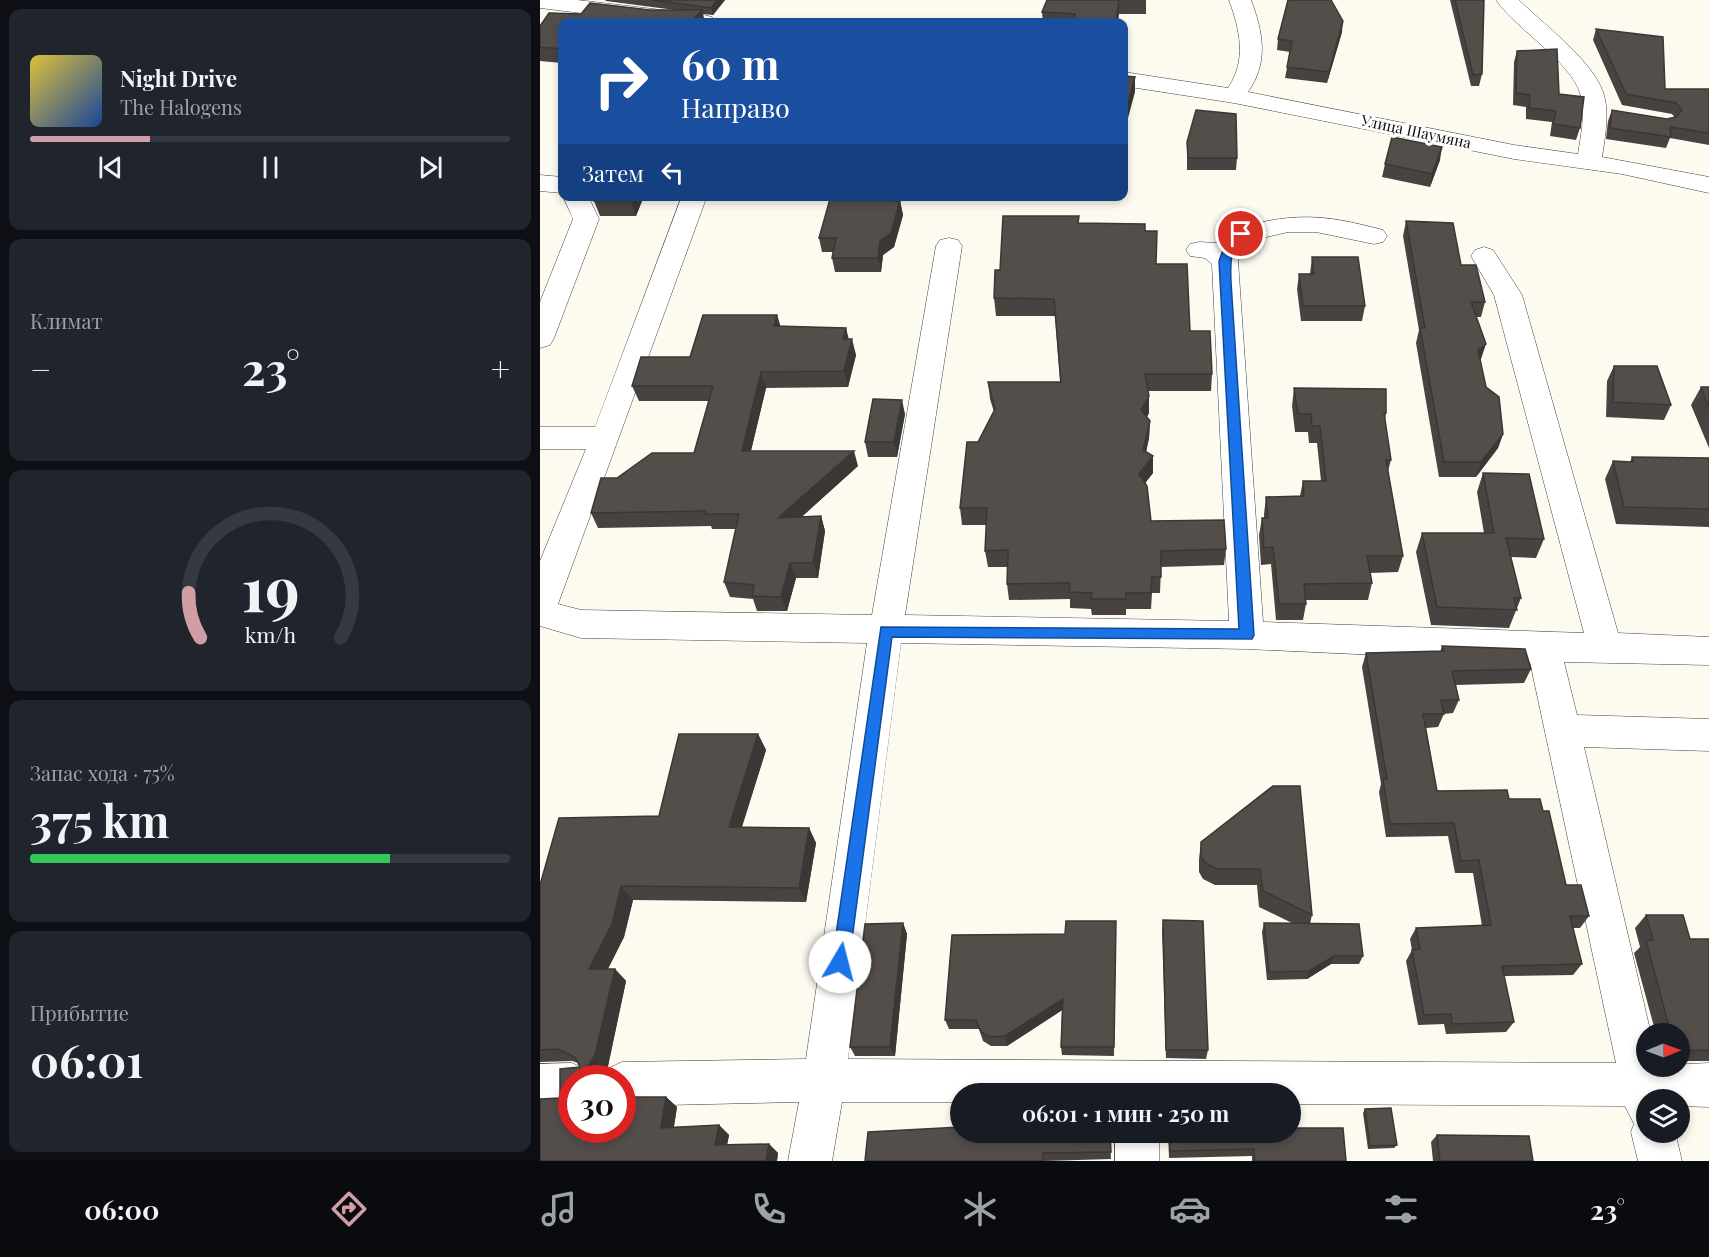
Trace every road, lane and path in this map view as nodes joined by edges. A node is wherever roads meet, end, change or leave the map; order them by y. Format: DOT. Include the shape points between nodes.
graph roads {
  1 [pos="1240,0"];
  2 [pos="1507,0"];
  3 [pos="540,2"];
  4 [pos="671,18"];
  5 [pos="1128,81"];
  6 [pos="1234,96"];
  7 [pos="1593,111"];
  8 [pos="1619,112"];
  9 [pos="1589,164"];
  10 [pos="540,183"];
  11 [pos="558,185"];
  12 [pos="1709,185"];
  13 [pos="577,201"];
  14 [pos="692,201"];
  15 [pos="1374,236"];
  16 [pos="949,246"];
  17 [pos="1484,256"];
  18 [pos="540,338"];
  19 [pos="540,438"];
  20 [pos="606,438"];
  21 [pos="886,631"];
  22 [pos="1247,635"];
  23 [pos="1605,647"];
  24 [pos="1544,648"];
  25 [pos="1709,651"];
  26 [pos="1562,731"];
  27 [pos="1709,735"];
  28 [pos="824,1080"];
  29 [pos="958,1083"];
  30 [pos="636,1084"];
  31 [pos="558,1085"];
  32 [pos="1709,1085"];
  33 [pos="540,1086"];
  34 [pos="1642,1089"];
  35 [pos="1687,1089"];
  36 [pos="1301,1090"];
  37 [pos="1636,1097"];
  38 [pos="1137,1143"];
  39 [pos="1656,1143"];
  40 [pos="810,1161"];
  41 [pos="1137,1161"];
  42 [pos="1660,1161"];
  1 -- 6 [label="street" via="1253,48 1247,79"];
  2 -- 7 [label="street" via="1582,78 1591,91"];
  3 -- 4 [label="street"];
  5 -- 6 [label="street, Улица Шаумяна"];
  6 -- 9 [label="street, Улица Шаумяна"];
  7 -- 8 [label="street"];
  7 -- 9 [label="street"];
  9 -- 12 [label="street, Улица Шаумяна"];
  10 -- 11 [label="street"];
  13 -- 18 [label="street" via="586,219"];
  14 -- 20 [label="street"];
  15 -- 22 [label="street" via="1316,224 1288,224 1241,234 1212,256"];
  16 -- 21 [label="street"];
  17 -- 23 [label="street" via="1508,295"];
  19 -- 20 [label="street"];
  20 -- 21 [label="street" via="542,597 541,613 581,624"];
  21 -- 22 [label="street"];
  21 -- 28 [label="street"];
  22 -- 24 [label="street"];
  23 -- 24 [label="street"];
  23 -- 25 [label="street"];
  24 -- 26 [label="street"];
  26 -- 27 [label="street"];
  26 -- 34 [label="street"];
  28 -- 29 [label="street"];
  28 -- 30 [label="street"];
  28 -- 40 [label="street"];
  31 -- 33 [label="street"];
  32 -- 35 [label="street"];
  36 -- 37 [label="street"];
  38 -- 41 [label="street"];
  39 -- 42 [label="street"];
}
